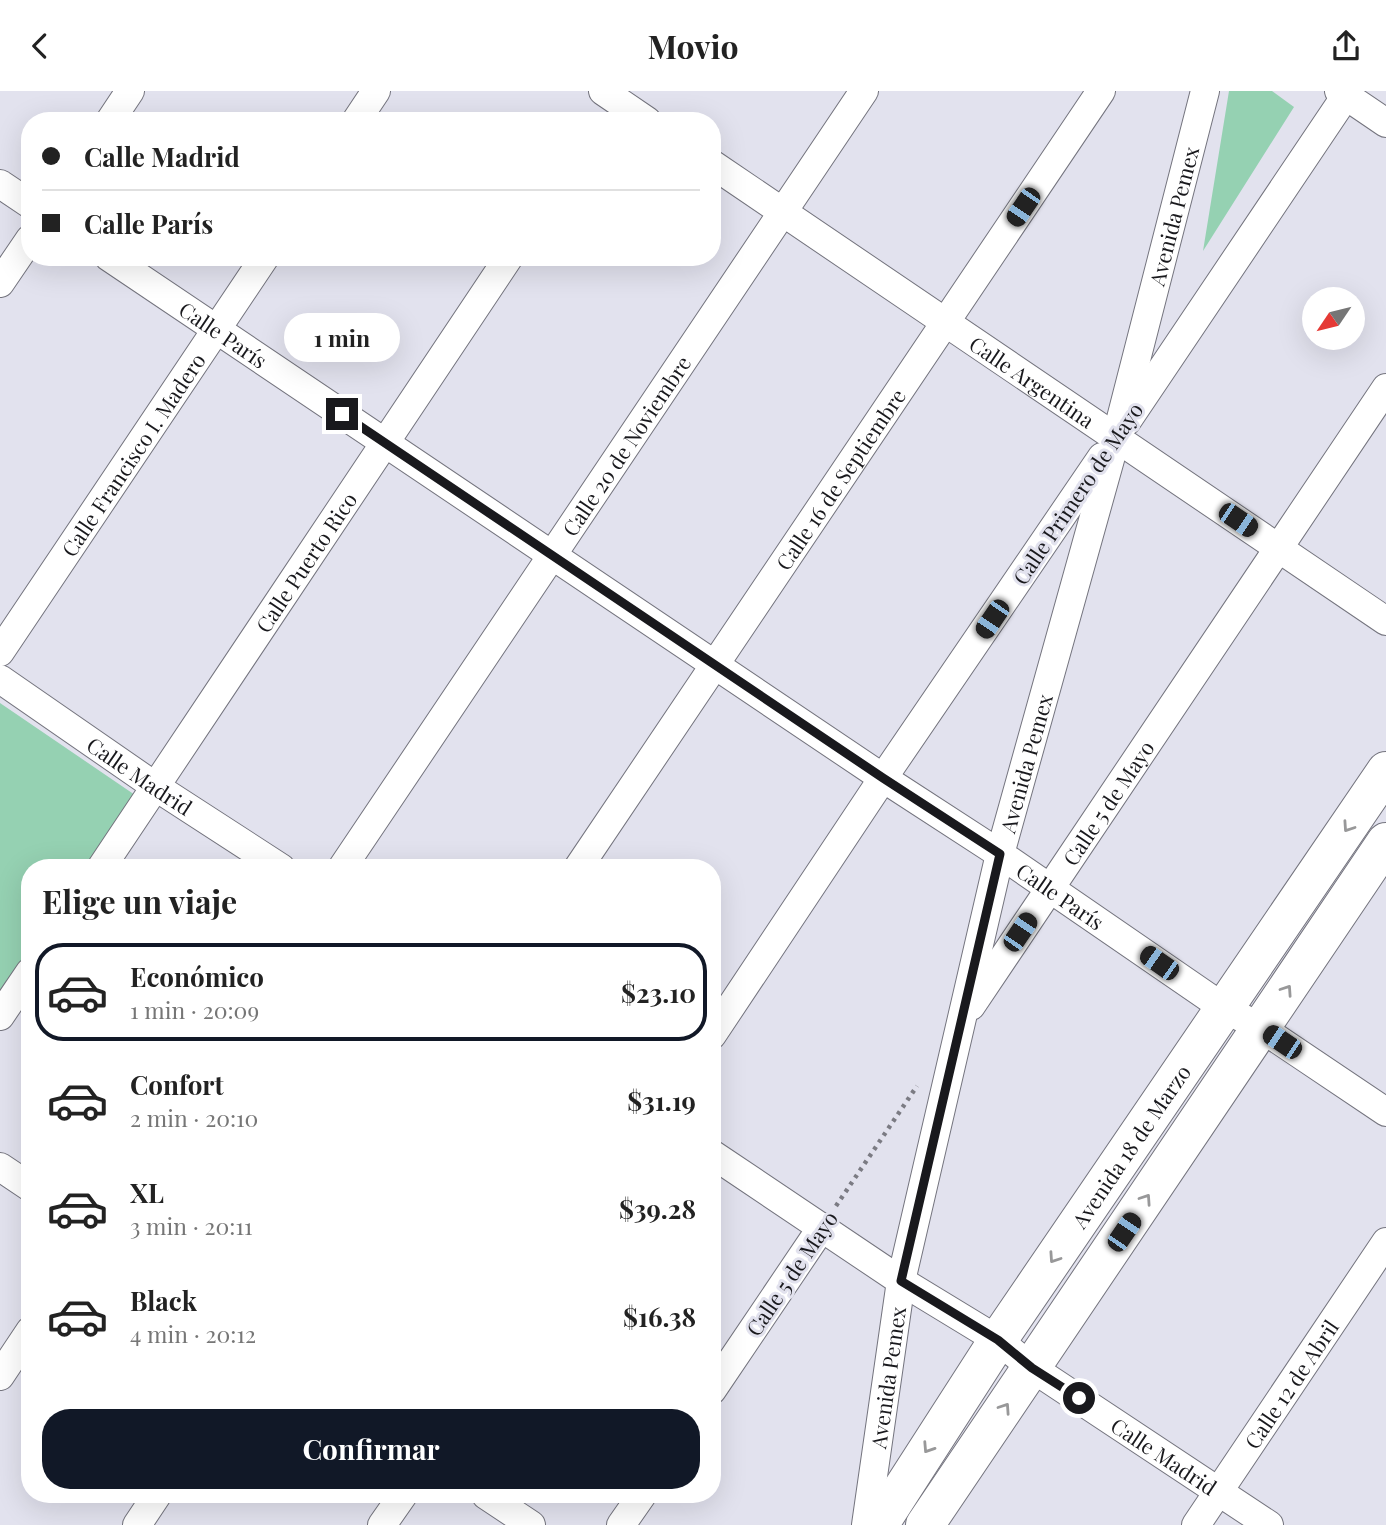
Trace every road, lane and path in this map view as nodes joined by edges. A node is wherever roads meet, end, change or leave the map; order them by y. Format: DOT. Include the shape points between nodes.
graph roads {
  1 [pos="130,91"];
  2 [pos="376,91"];
  3 [pos="864,91"];
  4 [pos="1101,91"];
  5 [pos="1205,91"];
  6 [pos="1344,93"];
  7 [pos="610,100"];
  8 [pos="116,112"];
  9 [pos="362,112"];
  10 [pos="632,112"];
  11 [pos="1386,123"];
  12 [pos="721,171"];
  13 [pos="0,184"];
  14 [pos="21,198"];
  15 [pos="783,212"];
  16 [pos="21,252"];
  17 [pos="122,266"];
  18 [pos="259,266"];
  19 [pos="503,266"];
  20 [pos="0,282"];
  21 [pos="945,322"];
  22 [pos="216,329"];
  23 [pos="1386,389"];
  24 [pos="1116,437"];
  25 [pos="385,442"];
  26 [pos="1279,548"];
  27 [pos="553,554"];
  28 [pos="1386,621"];
  29 [pos="0,652"];
  30 [pos="716,664"];
  31 [pos="0,679"];
  32 [pos="1386,771"];
  33 [pos="883,778"];
  34 [pos="156,787"];
  35 [pos="1386,842"];
  36 [pos="1000,854"];
  37 [pos="107,859"];
  38 [pos="267,859"];
  39 [pos="348,859"];
  40 [pos="584,859"];
  41 [pos="1049,888"];
  42 [pos="21,985"];
  43 [pos="1224,1008"];
  44 [pos="0,1016"];
  45 [pos="962,1020"];
  46 [pos="721,1021"];
  47 [pos="1261,1028"];
  48 [pos="923,1077"];
  49 [pos="1386,1112"];
  50 [pos="721,1160"];
  51 [pos="0,1167"];
  52 [pos="21,1181"];
  53 [pos="822,1227"];
  54 [pos="1386,1242"];
  55 [pos="901,1281"];
  56 [pos="998,1340"];
  57 [pos="21,1344"];
  58 [pos="1032,1368"];
  59 [pos="0,1375"];
  60 [pos="721,1377"];
  61 [pos="1219,1490"];
  62 [pos="152,1503"];
  63 [pos="397,1503"];
  64 [pos="498,1503"];
  65 [pos="636,1503"];
  66 [pos="137,1525"];
  67 [pos="382,1525"];
  68 [pos="531,1525"];
  69 [pos="621,1525"];
  70 [pos="866,1525"];
  71 [pos="879,1525"];
  72 [pos="925,1525"];
  73 [pos="1196,1525"];
  74 [pos="1269,1525"];
  1 -- 8 [label="street"];
  2 -- 9 [label="street"];
  3 -- 15 [label="street, Calle 20 de Noviembre"];
  4 -- 21 [label="street, Calle 16 de Septiembre"];
  5 -- 24 [label="street, Avenida Pemex"];
  6 -- 11 [label="street"];
  6 -- 24 [label="street, Calle Primero de Mayo"];
  7 -- 10 [label="street"];
  12 -- 15 [label="street, Calle Argentina"];
  13 -- 14 [label="street"];
  15 -- 21 [label="street, Calle Argentina"];
  15 -- 27 [label="street, Calle 20 de Noviembre"];
  16 -- 20 [label="street"];
  17 -- 22 [label="street, Calle París"];
  18 -- 22 [label="street, Calle Francisco I. Madero"];
  19 -- 25 [label="street, Calle Puerto Rico"];
  21 -- 24 [label="street, Calle Argentina"];
  21 -- 30 [label="street, Calle 16 de Septiembre"];
  22 -- 25 [label="street, Calle París"];
  22 -- 29 [label="street, Calle Francisco I. Madero"];
  23 -- 26 [label="street, Calle 5 de Mayo"];
  24 -- 26 [label="street, Calle Argentina"];
  24 -- 33 [label="street, Calle Primero de Mayo"];
  24 -- 36 [label="street, Avenida Pemex"];
  25 -- 27 [label="street, Calle París"];
  25 -- 34 [label="street, Calle Puerto Rico"];
  26 -- 28 [label="street, Calle Argentina"];
  26 -- 41 [label="street, Calle 5 de Mayo"];
  27 -- 30 [label="street, Calle París"];
  27 -- 39 [label="street, Calle 20 de Noviembre"];
  30 -- 33 [label="street, Calle París"];
  30 -- 40 [label="street, Calle 16 de Septiembre"];
  31 -- 34 [label="street, Calle Madrid"];
  32 -- 43 [label="street, Avenida 18 de Marzo, one-way"];
  33 -- 36 [label="street, Calle París"];
  33 -- 46 [label="street, Calle Primero de Mayo"];
  34 -- 37 [label="street, Calle Puerto Rico"];
  34 -- 38 [label="street, Calle Madrid"];
  47 -- 35 [label="street, Avenida 18 de Marzo, one-way"];
  36 -- 41 [label="street, Calle París"];
  36 -- 45 [label="street, Avenida Pemex"];
  41 -- 43 [label="street, Calle París"];
  41 -- 45 [label="street, Calle 5 de Mayo"];
  42 -- 44 [label="street"];
  43 -- 47 [label="street, Calle París"];
  43 -- 56 [label="street, Avenida 18 de Marzo, one-way"];
  45 -- 55 [label="street, Avenida Pemex"];
  47 -- 49 [label="street, Calle París"];
  58 -- 47 [label="street, Avenida 18 de Marzo, one-way"];
  48 -- 53 [label="path, Calle 5 de Mayo"];
  50 -- 53 [label="street, Calle Madrid"];
  51 -- 52 [label="street"];
  53 -- 55 [label="street, Calle Madrid"];
  53 -- 60 [label="street, Calle 5 de Mayo"];
  54 -- 61 [label="street, Calle 12 de Abril"];
  55 -- 56 [label="street, Calle Madrid"];
  55 -- 70 [label="street, Avenida Pemex"];
  56 -- 58 [label="street, Calle Madrid"];
  56 -- 71 [label="street, Avenida 18 de Marzo, one-way"];
  57 -- 59 [label="street"];
  58 -- 61 [label="street, Calle Madrid"];
  72 -- 58 [label="street, Avenida 18 de Marzo, one-way"];
  61 -- 73 [label="street, Calle 12 de Abril"];
  61 -- 74 [label="street, Calle Madrid"];
  62 -- 66 [label="street"];
  63 -- 67 [label="street"];
  64 -- 68 [label="street"];
  65 -- 69 [label="street"];
}
